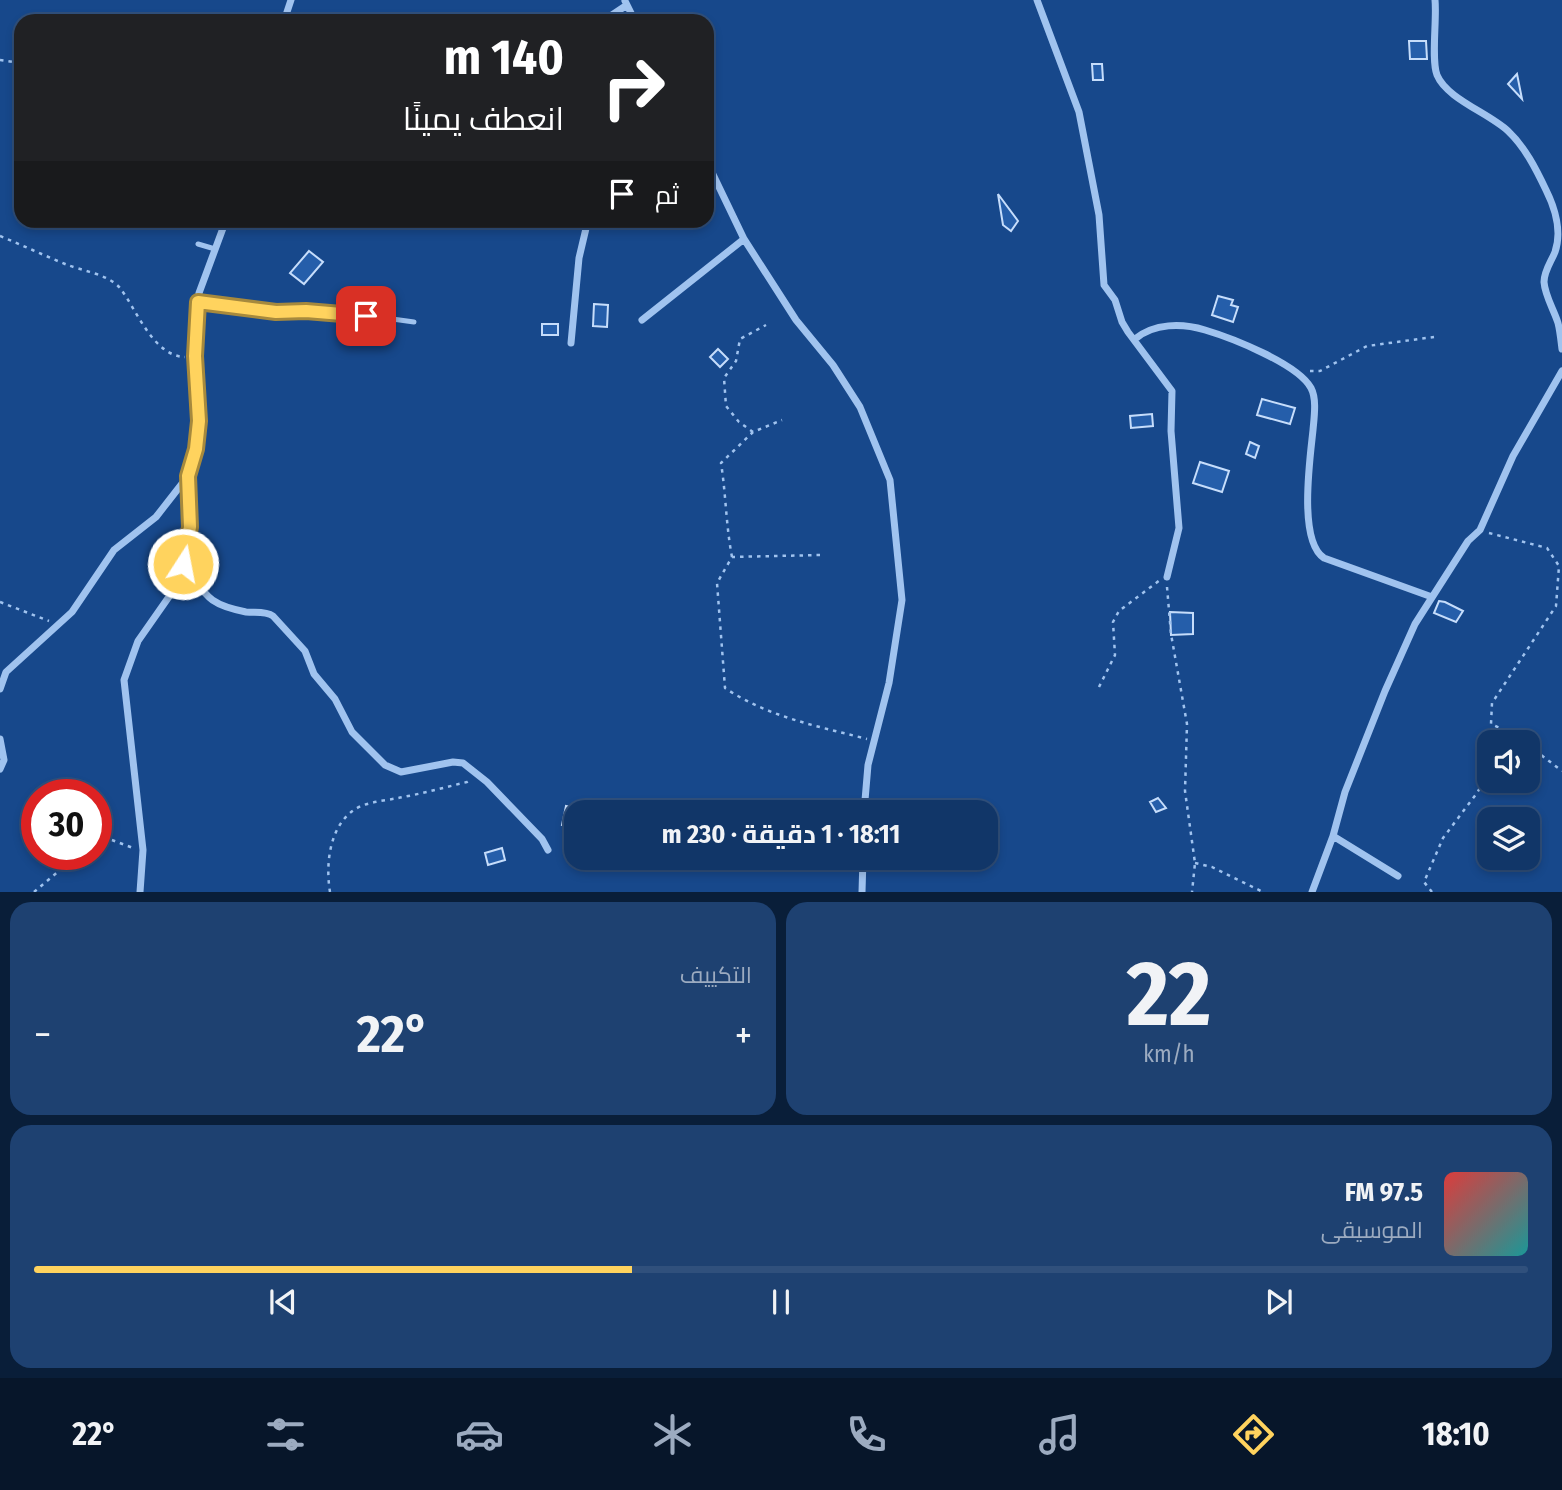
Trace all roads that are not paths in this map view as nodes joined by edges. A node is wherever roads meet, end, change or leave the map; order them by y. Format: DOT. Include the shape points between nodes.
graph roads {
  1 [pos="1037,0"];
  2 [pos="1435,0"];
  3 [pos="626,2"];
  4 [pos="611,14"];
  5 [pos="714,177"];
  6 [pos="223,228"];
  7 [pos="587,228"];
  8 [pos="744,239"];
  9 [pos="198,244"];
  10 [pos="215,248"];
  11 [pos="198,302"];
  12 [pos="642,320"];
  13 [pos="414,322"];
  14 [pos="1135,339"];
  15 [pos="571,343"];
  16 [pos="1562,349"];
  17 [pos="1562,371"];
  18 [pos="188,476"];
  19 [pos="183,564"];
  20 [pos="1167,578"];
  21 [pos="1432,597"];
  22 [pos="0,690"];
  23 [pos="0,739"];
  24 [pos="0,769"];
  25 [pos="865,800"];
  26 [pos="1333,836"];
  27 [pos="548,850"];
  28 [pos="863,870"];
  29 [pos="1398,876"];
  30 [pos="140,891"];
  31 [pos="862,891"];
  32 [pos="1312,891"];
  1 -- 14 [label="street" via="1080,112 1099,215 1104,285"];
  2 -- 16 [label="street" via="1439,79 1454,95 1508,132 1547,191 1558,236 1545,289"];
  3 -- 4 [label="street"];
  5 -- 8 [label="street"];
  6 -- 10 [label="street"];
  7 -- 15 [label="street" via="579,258"];
  8 -- 12 [label="street"];
  8 -- 25 [label="street" via="860,407 890,480 902,600"];
  9 -- 10 [label="lane"];
  10 -- 11 [label="street"];
  11 -- 13 [label="lane"];
  11 -- 18 [label="street" via="199,421"];
  14 -- 20 [label="street" via="1172,391 1179,528"];
  14 -- 21 [label="street" via="1145,330 1193,326 1241,342 1284,363 1301,377 1313,394 1308,481 1315,549 1324,558"];
  17 -- 21 [label="street" via="1513,456 1480,530"];
  18 -- 19 [label="street" via="190,527"];
  18 -- 22 [label="street" via="156,517 114,550 72,612 6,672"];
  19 -- 27 [label="street" via="200,590 215,602 270,613 304,651 352,732 385,765 401,772 458,762 487,782"];
  19 -- 30 [label="street" via="173,591 138,641 124,680 143,850"];
  21 -- 26 [label="street" via="1385,691 1345,792"];
  23 -- 24 [label="street" via="4,760"];
  26 -- 29 [label="street"];
  26 -- 32 [label="street"];
  28 -- 31 [label="street"];
}
